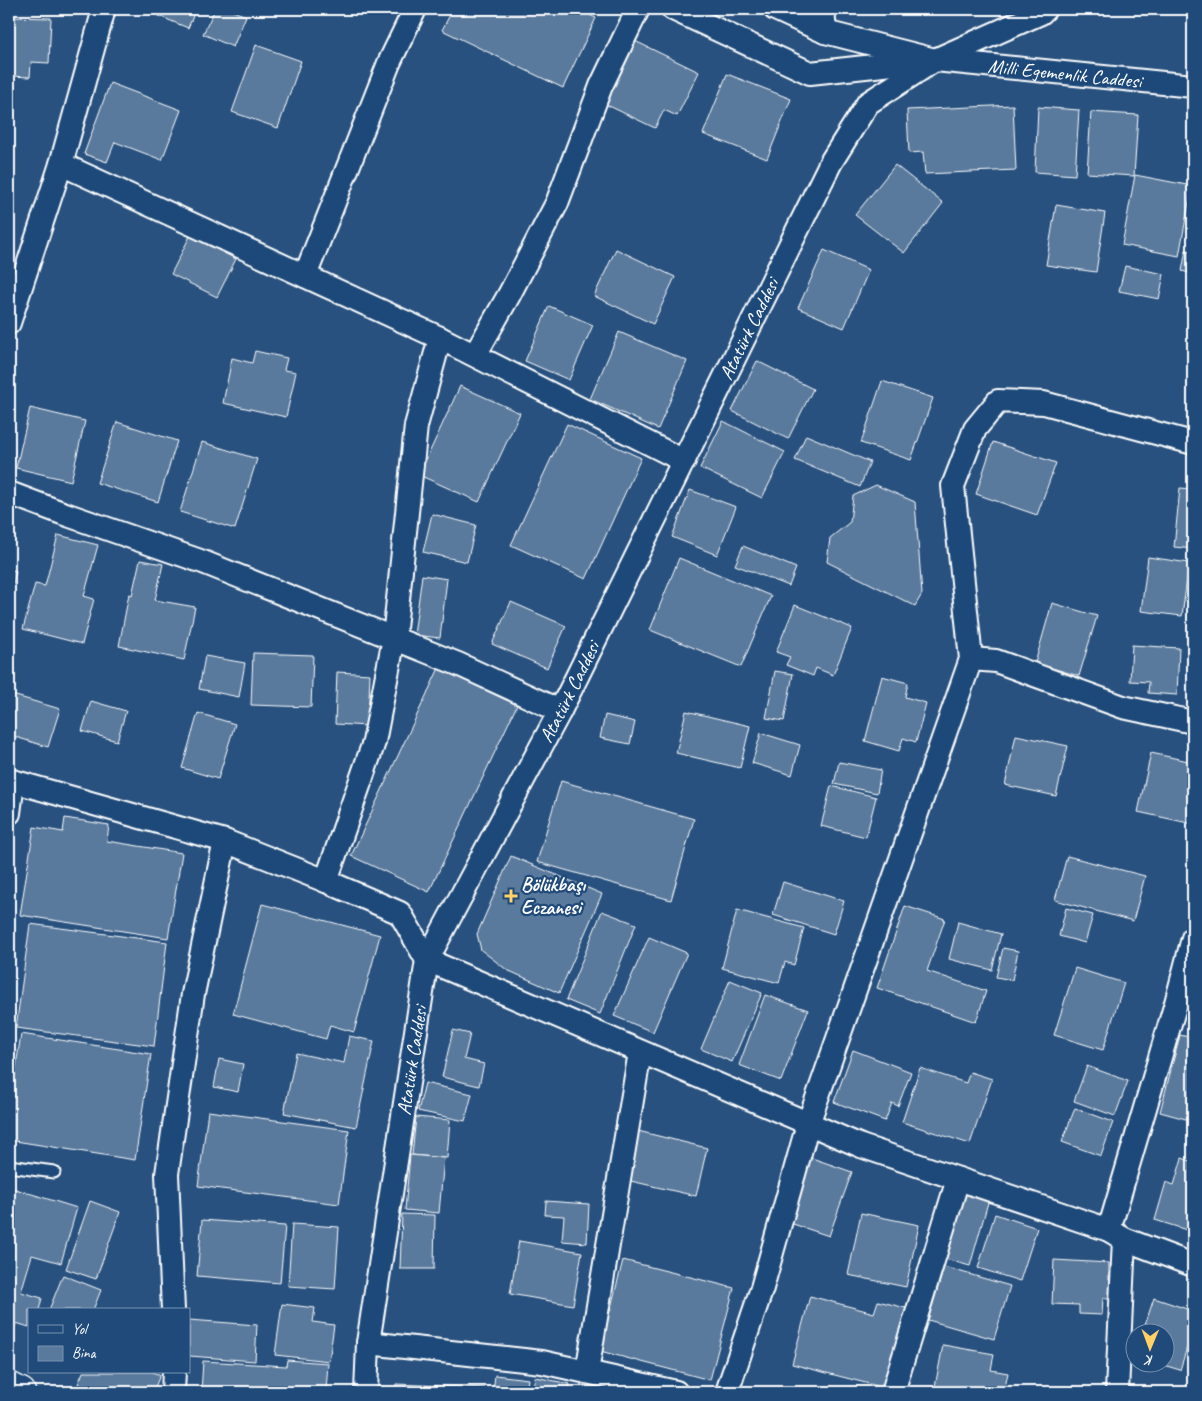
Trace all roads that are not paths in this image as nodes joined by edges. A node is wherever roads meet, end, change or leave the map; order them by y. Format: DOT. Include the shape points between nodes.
graph roads {
  1 [pos="104,9"];
  2 [pos="415,9"];
  3 [pos="638,9"];
  4 [pos="673,9"];
  5 [pos="775,9"];
  6 [pos="823,9"];
  7 [pos="1045,9"];
  8 [pos="825,32"];
  9 [pos="935,60"];
  10 [pos="1193,86"];
  11 [pos="61,164"];
  12 [pos="305,276"];
  13 [pos="9,323"];
  14 [pos="440,338"];
  15 [pos="475,355"];
  16 [pos="1193,442"];
  17 [pos="684,461"];
  18 [pos="9,493"];
  19 [pos="394,638"];
  20 [pos="971,659"];
  21 [pos="560,711"];
  22 [pos="1193,722"];
  23 [pos="11,781"];
  24 [pos="9,813"];
  25 [pos="225,841"];
  26 [pos="326,881"];
  27 [pos="1193,938"];
  28 [pos="427,960"];
  29 [pos="1184,1005"];
  30 [pos="640,1052"];
  31 [pos="808,1124"];
  32 [pos="9,1166"];
  33 [pos="54,1172"];
  34 [pos="958,1179"];
  35 [pos="1117,1234"];
  36 [pos="1193,1265"];
  37 [pos="174,1308"];
  38 [pos="368,1343"];
  39 [pos="587,1372"];
  40 [pos="174,1374"];
  41 [pos="9,1386"];
  42 [pos="21,1392"];
  43 [pos="172,1392"];
  44 [pos="366,1392"];
  45 [pos="676,1392"];
  46 [pos="727,1392"];
  47 [pos="893,1392"];
  48 [pos="1116,1392"];
  1 -- 11 [label="street"];
  2 -- 12 [label="street"];
  3 -- 15 [label="street" via="601,86 558,203"];
  4 -- 9 [label="street" via="810,73"];
  5 -- 8 [label="street"];
  6 -- 8 [label="street"];
  7 -- 9 [label="street"];
  8 -- 9 [label="street"];
  9 -- 10 [label="street, Milli Egemenlik Caddesi"];
  9 -- 17 [label="street, Atatürk Caddesi" via="868,103 831,162"];
  11 -- 12 [label="street"];
  11 -- 13 [label="street"];
  12 -- 14 [label="street"];
  14 -- 15 [label="street"];
  14 -- 19 [label="street" via="416,426"];
  15 -- 17 [label="street"];
  16 -- 20 [label="street" via="1044,403 998,400 975,429 953,486"];
  17 -- 21 [label="street, Atatürk Caddesi"];
  18 -- 19 [label="street" via="203,562"];
  19 -- 21 [label="street"];
  19 -- 26 [label="street" via="374,742"];
  20 -- 22 [label="street" via="996,661 1123,707"];
  20 -- 31 [label="street"];
  21 -- 28 [label="street, Atatürk Caddesi"];
  23 -- 24 [label="street"];
  23 -- 25 [label="street"];
  25 -- 26 [label="street"];
  25 -- 37 [label="street" via="193,994 167,1174"];
  26 -- 28 [label="street" via="400,912"];
  27 -- 29 [label="street"];
  28 -- 30 [label="street"];
  28 -- 38 [label="street, Atatürk Caddesi"];
  29 -- 35 [label="street"];
  30 -- 31 [label="street"];
  30 -- 39 [label="street"];
  31 -- 34 [label="street"];
  31 -- 46 [label="street" via="762,1288"];
  32 -- 33 [label="lane"];
  34 -- 35 [label="street"];
  34 -- 47 [label="street"];
  35 -- 36 [label="street"];
  35 -- 48 [label="street"];
  38 -- 39 [label="street" via="542,1362"];
  38 -- 44 [label="street, Atatürk Caddesi"];
  39 -- 45 [label="street"];
  40 -- 43 [label="street"];
  41 -- 42 [label="main road"];
}
